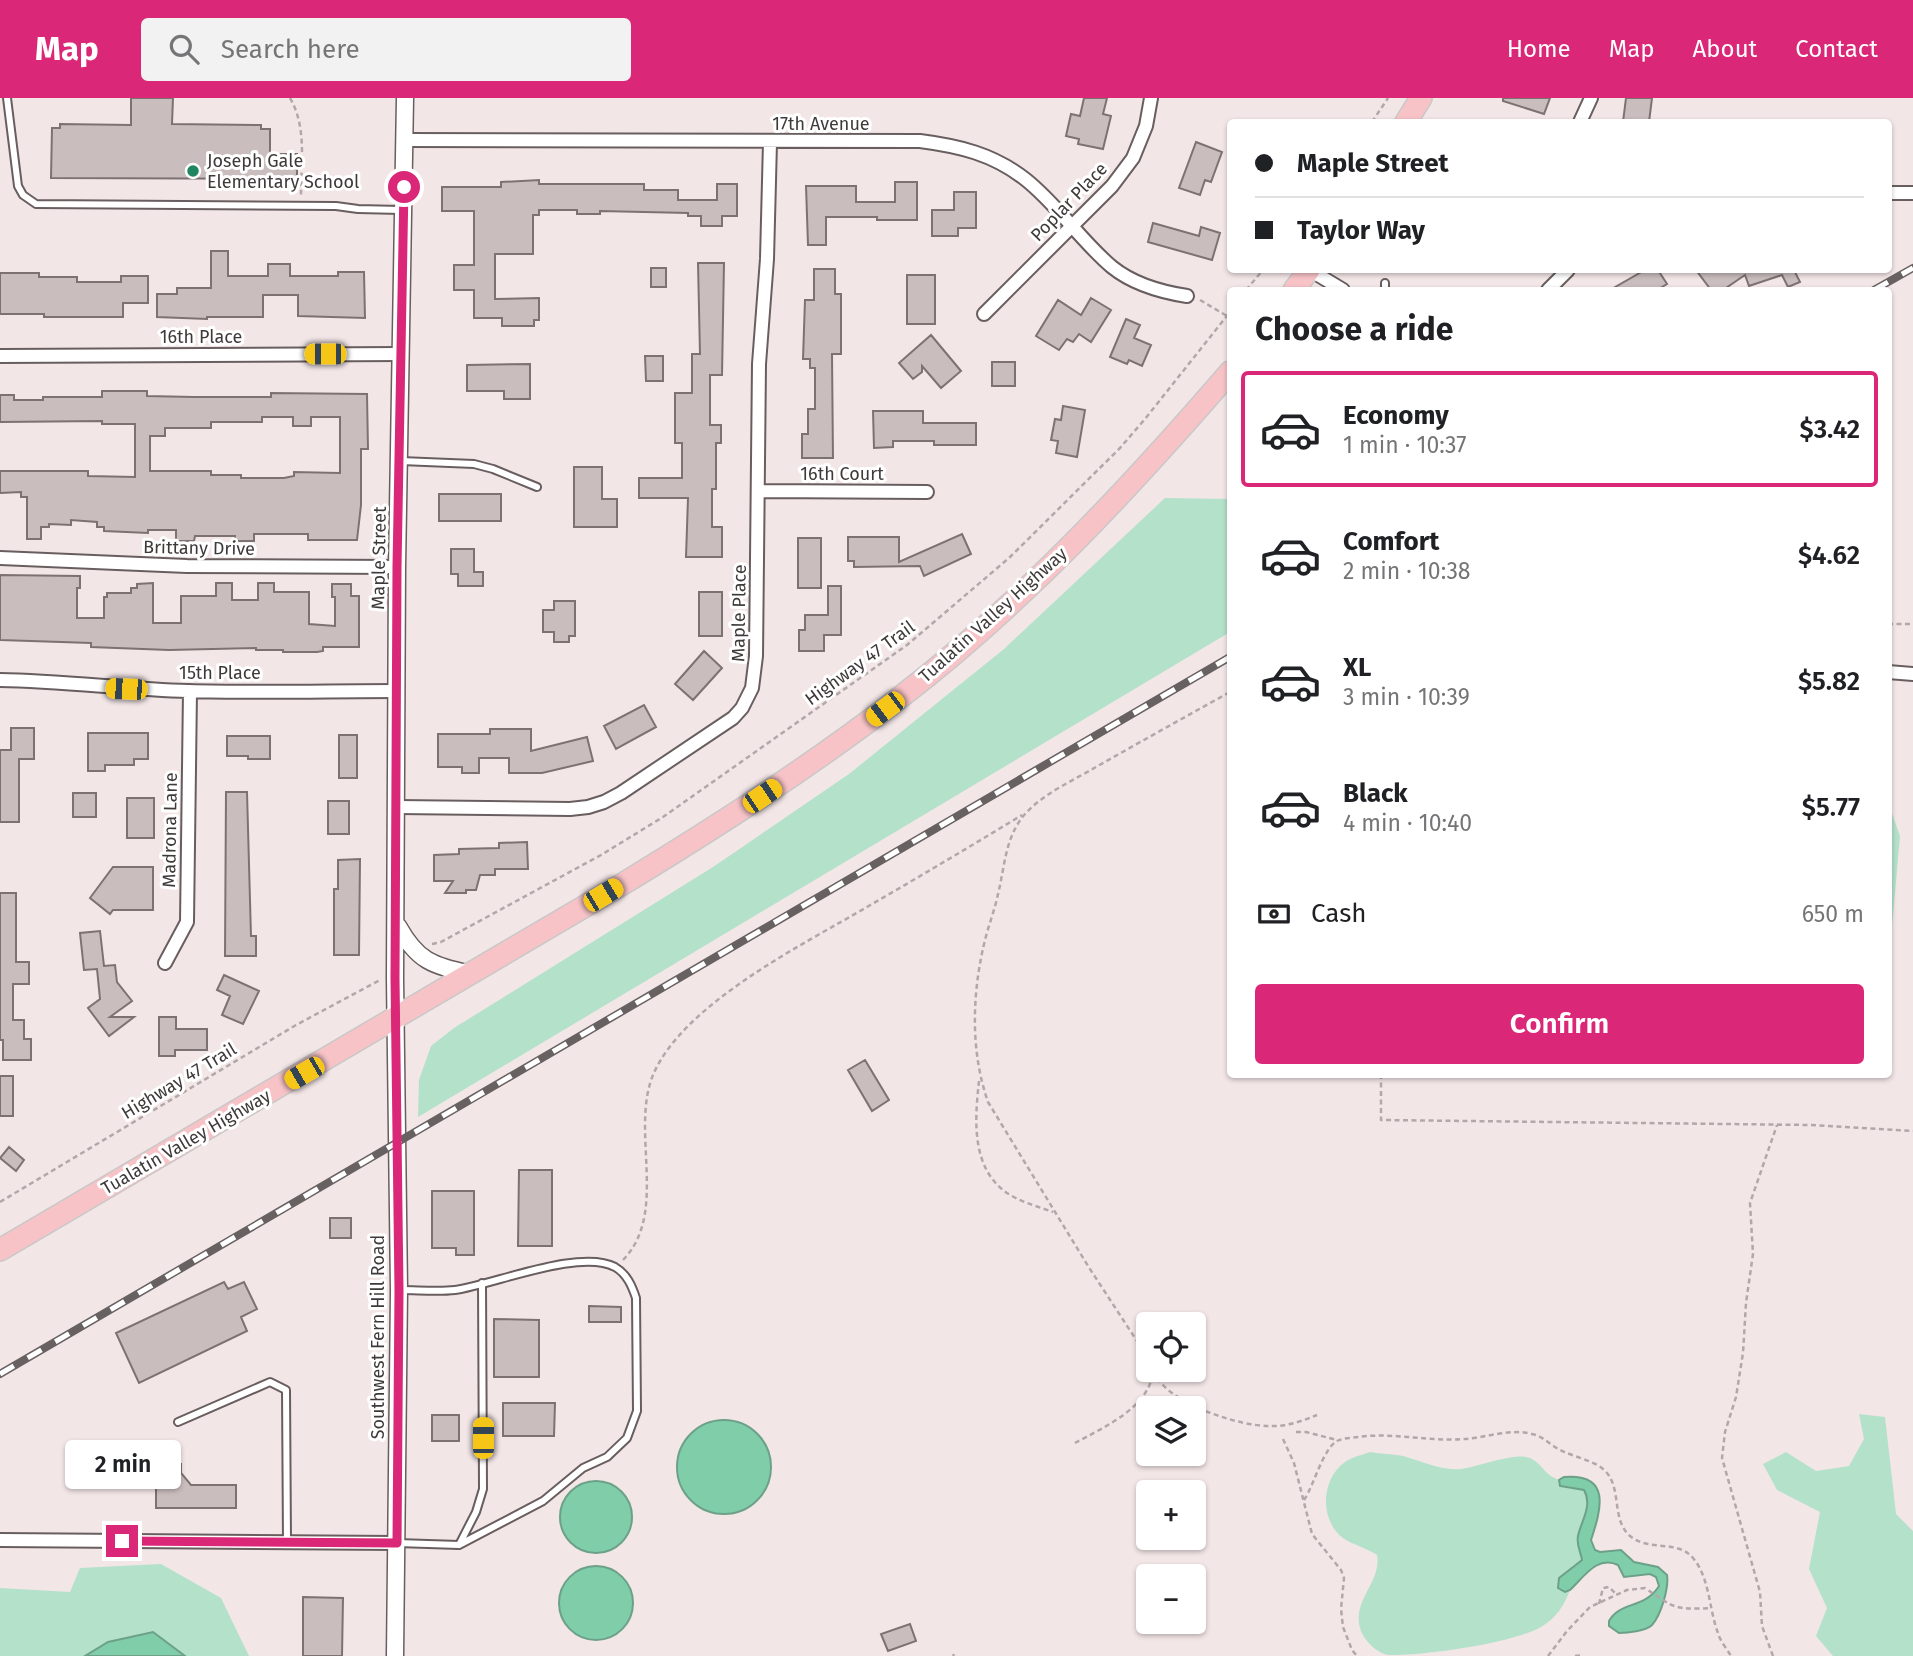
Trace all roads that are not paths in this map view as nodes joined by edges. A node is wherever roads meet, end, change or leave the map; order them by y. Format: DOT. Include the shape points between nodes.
graph roads {
  1 [pos="7,98"];
  2 [pos="405,98"];
  3 [pos="1150,98"];
  4 [pos="1421,98"];
  5 [pos="1591,98"];
  6 [pos="1408,119"];
  7 [pos="1581,119"];
  8 [pos="404,140"];
  9 [pos="771,142"];
  10 [pos="1892,193"];
  11 [pos="1913,193"];
  12 [pos="403,210"];
  13 [pos="1072,226"];
  14 [pos="1314,273"];
  15 [pos="1565,273"];
  16 [pos="1338,287"];
  17 [pos="1551,287"];
  18 [pos="1186,296"];
  19 [pos="984,314"];
  20 [pos="402,354"];
  21 [pos="0,356"];
  22 [pos="1227,375"];
  23 [pos="399,461"];
  24 [pos="537,486"];
  25 [pos="758,491"];
  26 [pos="927,492"];
  27 [pos="0,558"];
  28 [pos="397,567"];
  29 [pos="1892,672"];
  30 [pos="1913,674"];
  31 [pos="0,680"];
  32 [pos="190,691"];
  33 [pos="397,691"];
  34 [pos="397,807"];
  35 [pos="397,924"];
  36 [pos="164,963"];
  37 [pos="471,974"];
  38 [pos="396,1018"];
  39 [pos="0,1250"];
  40 [pos="482,1283"];
  41 [pos="399,1290"];
  42 [pos="178,1422"];
  43 [pos="0,1541"];
  44 [pos="287,1542"];
  45 [pos="397,1543"];
  46 [pos="459,1545"];
  47 [pos="396,1656"];
  1 -- 12 [label="lane" via="18,186 36,204"];
  2 -- 8 [label="street, Maple Street"];
  3 -- 13 [label="street, Poplar Place" via="1146,127 1133,158"];
  4 -- 6 [label="highway"];
  5 -- 7 [label="street"];
  8 -- 9 [label="street, 17th Avenue"];
  8 -- 12 [label="street, Maple Street"];
  9 -- 13 [label="street, 17th Avenue" via="920,141 960,146 1025,179"];
  9 -- 25 [label="street, Maple Place" via="759,364"];
  10 -- 11 [label="street"];
  12 -- 20 [label="street, Maple Street"];
  13 -- 18 [label="street, 17th Avenue" via="1126,276"];
  13 -- 19 [label="street, Poplar Place"];
  14 -- 16 [label="street"];
  15 -- 17 [label="street"];
  20 -- 21 [label="street, 16th Place"];
  20 -- 23 [label="street, Maple Street"];
  22 -- 37 [label="highway, Tualatin Valley Highway" via="1096,520 900,698 719,825"];
  23 -- 24 [label="lane" via="474,464"];
  23 -- 28 [label="street, Maple Street"];
  25 -- 26 [label="street, 16th Court"];
  25 -- 34 [label="street, Maple Place" via="755,673 747,699 733,718 621,793 588,807"];
  27 -- 28 [label="street, Brittany Drive" via="187,566"];
  28 -- 33 [label="street, Maple Street"];
  29 -- 30 [label="street"];
  31 -- 32 [label="street, 15th Place"];
  32 -- 33 [label="street, 15th Place"];
  32 -- 36 [label="street, Madrona Lane" via="187,922"];
  33 -- 34 [label="street, Maple Street"];
  34 -- 35 [label="street, Maple Street"];
  35 -- 37 [label="street" via="417,954 436,965"];
  35 -- 38 [label="street, Maple Street"];
  37 -- 38 [label="highway, Tualatin Valley Highway"];
  38 -- 39 [label="highway, Tualatin Valley Highway"];
  38 -- 41 [label="street, Southwest Fern Hill Road"];
  40 -- 41 [label="lane" via="455,1290"];
  40 -- 46 [label="lane" via="483,1489"];
  40 -- 46 [label="lane" via="565,1263 603,1263 625,1275 636,1298 637,1411 627,1438 607,1457 583,1468 543,1501"];
  41 -- 45 [label="street, Southwest Fern Hill Road"];
  42 -- 44 [label="lane" via="270,1382 286,1390"];
  43 -- 44 [label="street"];
  44 -- 45 [label="street"];
  45 -- 46 [label="lane"];
  45 -- 47 [label="street, Southwest Fern Hill Road"];
}
